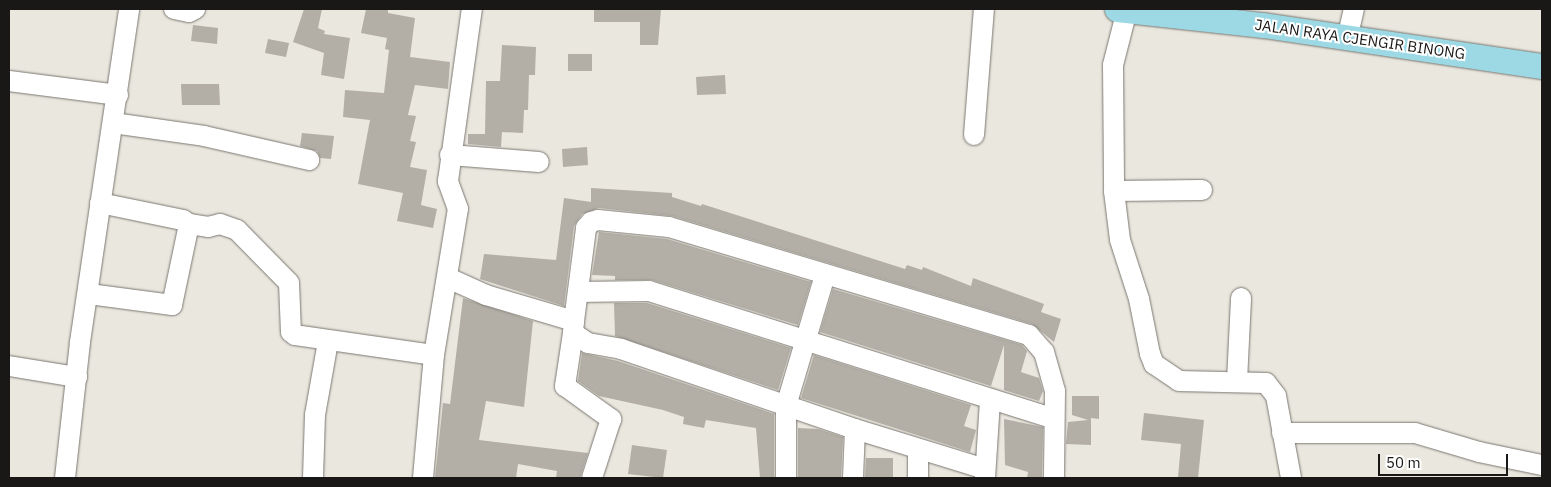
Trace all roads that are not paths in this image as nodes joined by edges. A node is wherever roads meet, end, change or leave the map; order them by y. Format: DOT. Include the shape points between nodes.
graph roads {
  1 [pos="129,9"];
  2 [pos="174,9"];
  3 [pos="195,9"];
  4 [pos="472,9"];
  5 [pos="984,9"];
  6 [pos="1354,9"];
  7 [pos="1122,10"];
  8 [pos="1161,12"];
  9 [pos="1206,13"];
  10 [pos="1347,39"];
  11 [pos="1542,66"];
  12 [pos="9,81"];
  13 [pos="118,95"];
  14 [pos="113,124"];
  15 [pos="974,135"];
  16 [pos="450,155"];
  17 [pos="309,160"];
  18 [pos="540,162"];
  19 [pos="1202,190"];
  20 [pos="1114,191"];
  21 [pos="100,203"];
  22 [pos="189,224"];
  23 [pos="825,275"];
  24 [pos="448,278"];
  25 [pos="578,292"];
  26 [pos="89,294"];
  27 [pos="1241,298"];
  28 [pos="574,327"];
  29 [pos="804,340"];
  30 [pos="328,341"];
  31 [pos="434,354"];
  32 [pos="9,366"];
  33 [pos="77,377"];
  34 [pos="1236,381"];
  35 [pos="990,400"];
  36 [pos="786,406"];
  37 [pos="1053,418"];
  38 [pos="854,429"];
  39 [pos="1282,434"];
  40 [pos="918,449"];
  41 [pos="1542,465"];
  42 [pos="985,473"];
  43 [pos="66,478"];
  44 [pos="313,478"];
  45 [pos="423,478"];
  46 [pos="592,478"];
  47 [pos="786,478"];
  48 [pos="852,478"];
  49 [pos="918,478"];
  50 [pos="1054,478"];
  51 [pos="1291,478"];
  1 -- 13 [label="street"];
  2 -- 3 [label="street" via="189,12"];
  4 -- 16 [label="street"];
  5 -- 15 [label="street"];
  6 -- 10 [label="street"];
  7 -- 8 [label="main road, JALAN RAYA CJENGIR BINONG"];
  7 -- 20 [label="street" via="1113,66"];
  8 -- 9 [label="main road, JALAN RAYA CJENGIR BINONG"];
  9 -- 10 [label="main road, JALAN RAYA CJENGIR BINONG"];
  10 -- 11 [label="main road, JALAN RAYA CJENGIR BINONG"];
  12 -- 13 [label="street"];
  13 -- 14 [label="street"];
  14 -- 17 [label="street" via="204,136"];
  14 -- 21 [label="street"];
  16 -- 18 [label="street"];
  16 -- 24 [label="street" via="448,181 458,209"];
  19 -- 20 [label="street"];
  20 -- 34 [label="street" via="1120,240 1154,364 1179,381"];
  21 -- 22 [label="street" via="183,220"];
  21 -- 26 [label="street"];
  22 -- 26 [label="street" via="172,305"];
  22 -- 30 [label="street" via="208,227 220,224 237,230 289,283 291,332"];
  23 -- 25 [label="street" via="669,227 598,220 586,228"];
  23 -- 29 [label="street"];
  23 -- 37 [label="street" via="1029,335 1044,352 1055,391"];
  24 -- 28 [label="street"];
  24 -- 31 [label="street"];
  25 -- 28 [label="street"];
  25 -- 29 [label="street" via="649,291"];
  26 -- 33 [label="street"];
  27 -- 34 [label="street"];
  28 -- 36 [label="street" via="588,343 621,348"];
  28 -- 46 [label="street" via="565,386 611,419"];
  29 -- 35 [label="street"];
  29 -- 36 [label="street"];
  30 -- 31 [label="street"];
  30 -- 44 [label="street" via="315,415"];
  31 -- 45 [label="street"];
  32 -- 33 [label="street"];
  33 -- 43 [label="street"];
  34 -- 39 [label="street" via="1266,383 1272,388"];
  35 -- 37 [label="street"];
  35 -- 42 [label="street"];
  36 -- 38 [label="street"];
  36 -- 47 [label="street"];
  37 -- 50 [label="street"];
  38 -- 40 [label="street"];
  38 -- 48 [label="street"];
  39 -- 41 [label="street" via="1415,432 1479,452"];
  39 -- 51 [label="street"];
  40 -- 42 [label="street"];
  40 -- 49 [label="street"];
}
